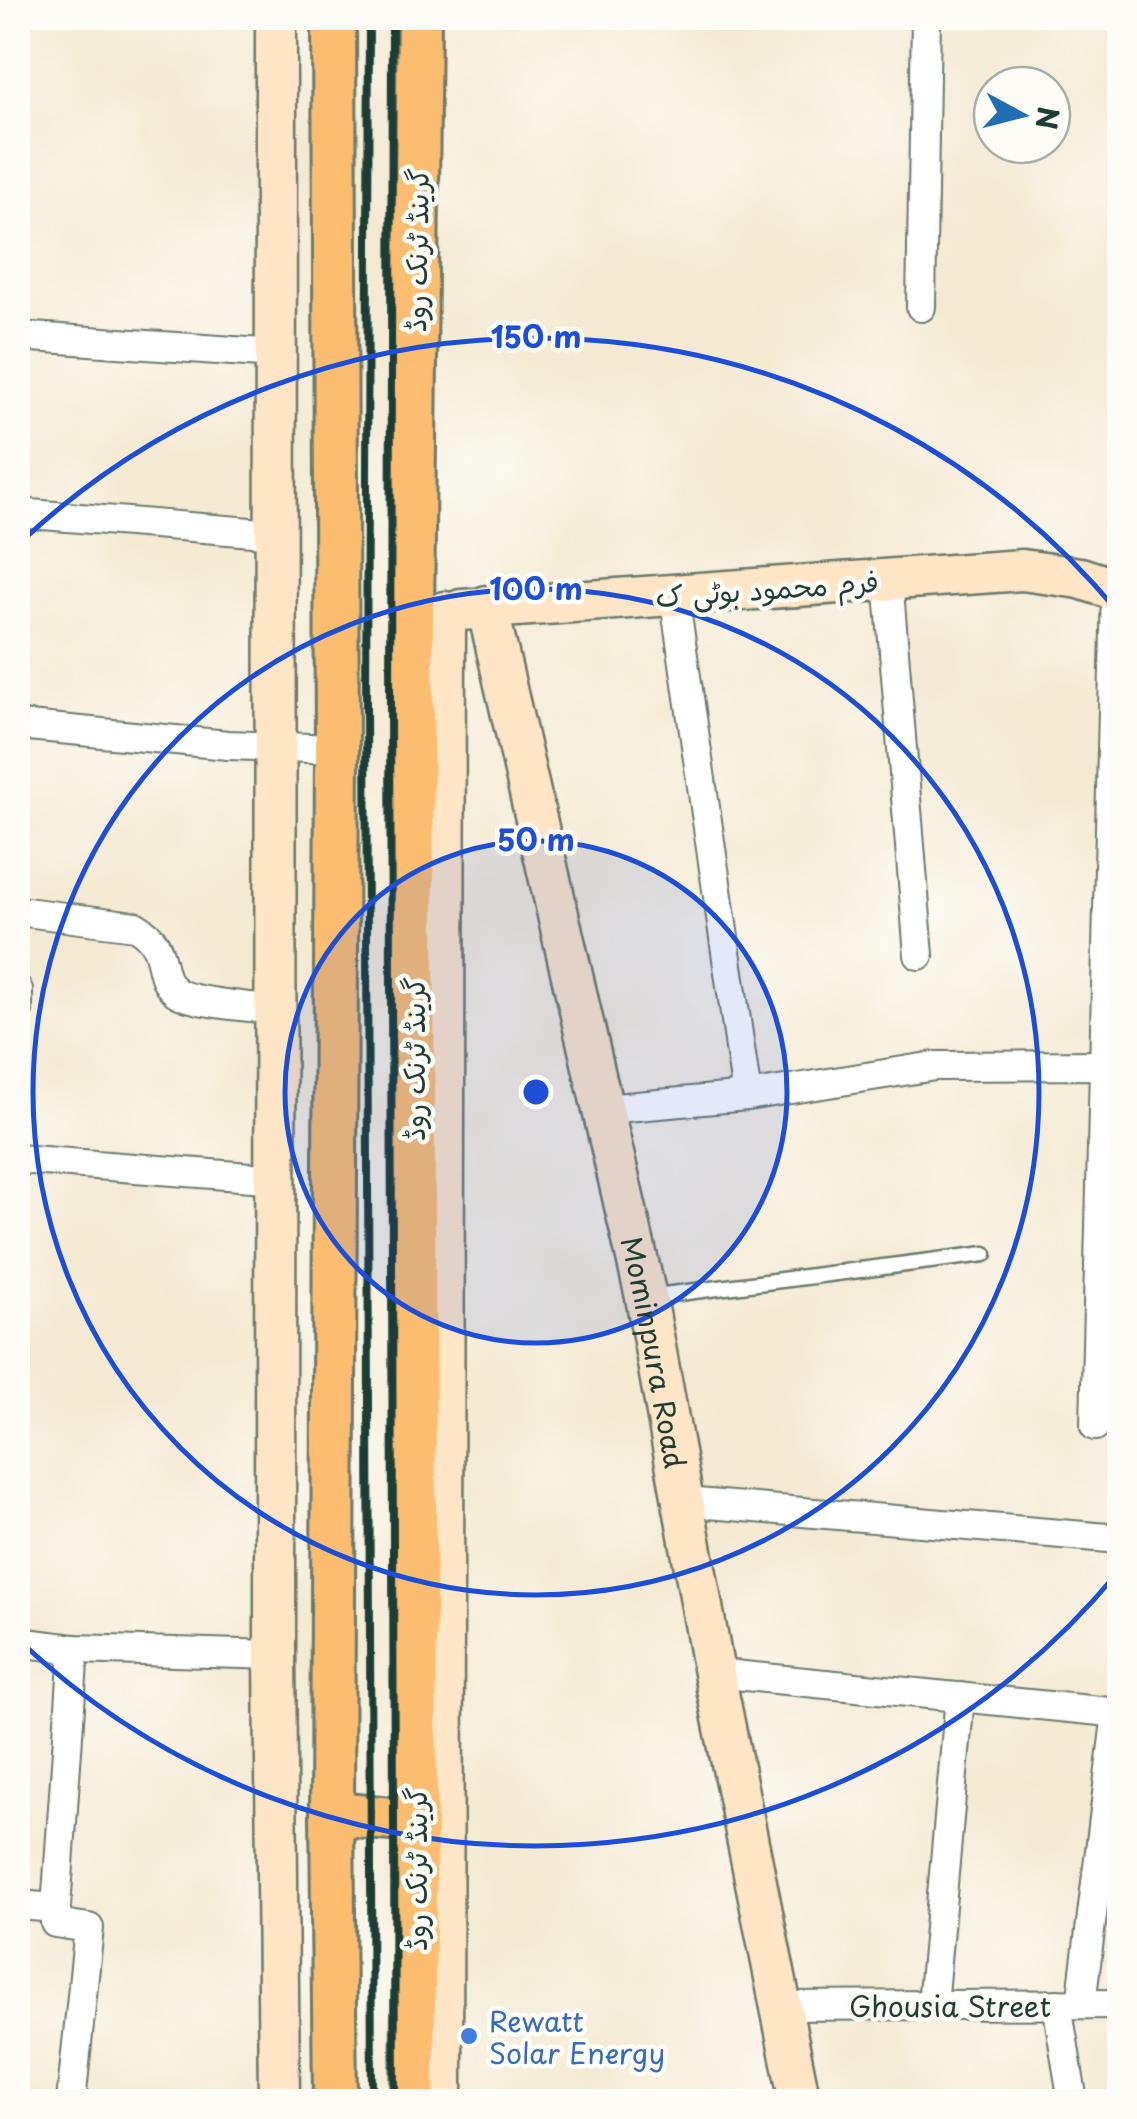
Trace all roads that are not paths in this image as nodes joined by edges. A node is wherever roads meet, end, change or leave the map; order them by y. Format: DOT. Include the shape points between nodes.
graph roads {
  1 [pos="276,18"];
  2 [pos="334,18"];
  3 [pos="419,18"];
  4 [pos="926,18"];
  5 [pos="921,307"];
  6 [pos="18,336"];
  7 [pos="276,354"];
  8 [pos="18,513"];
  9 [pos="276,534"];
  10 [pos="888,579"];
  11 [pos="1118,590"];
  12 [pos="674,594"];
  13 [pos="488,606"];
  14 [pos="429,614"];
  15 [pos="18,725"];
  16 [pos="274,748"];
  17 [pos="337,749"];
  18 [pos="18,910"];
  19 [pos="919,954"];
  20 [pos="18,990"];
  21 [pos="18,1010"];
  22 [pos="277,1010"];
  23 [pos="1112,1065"];
  24 [pos="748,1096"];
  25 [pos="604,1109"];
  26 [pos="18,1158"];
  27 [pos="277,1179"];
  28 [pos="985,1254"];
  29 [pos="646,1297"];
  30 [pos="1096,1426"];
  31 [pos="685,1502"];
  32 [pos="1120,1540"];
  33 [pos="18,1642"];
  34 [pos="74,1649"];
  35 [pos="276,1656"];
  36 [pos="714,1673"];
  37 [pos="960,1697"];
  38 [pos="1118,1713"];
  39 [pos="332,1814"];
  40 [pos="416,1821"];
  41 [pos="18,1905"];
  42 [pos="56,1908"];
  43 [pos="1069,2004"];
  44 [pos="1120,2004"];
  45 [pos="932,2005"];
  46 [pos="780,2006"];
  47 [pos="72,2102"];
  48 [pos="279,2102"];
  49 [pos="335,2102"];
  50 [pos="412,2102"];
  51 [pos="442,2102"];
  52 [pos="800,2102"];
  53 [pos="1073,2102"];
  1 -- 7 [label="street"];
  2 -- 17 [label="main road"];
  3 -- 14 [label="main road, گرینڈ ٹرنک روڈ"];
  4 -- 5 [label="street"];
  6 -- 7 [label="street"];
  7 -- 9 [label="street"];
  8 -- 9 [label="street"];
  9 -- 16 [label="street"];
  10 -- 11 [label="street, فرم محمود بوٹی ک" via="1022,570"];
  10 -- 12 [label="street, فرم محمود بوٹی ک"];
  10 -- 19 [label="street"];
  11 -- 23 [label="street"];
  12 -- 13 [label="street, فرم محمود بوٹی ک"];
  12 -- 24 [label="street"];
  13 -- 14 [label="street, فرم محمود بوٹی ک"];
  13 -- 25 [label="street, Mominpura Road"];
  14 -- 40 [label="main road, گرینڈ ٹرنک روڈ"];
  14 -- 51 [label="street"];
  15 -- 16 [label="street"];
  16 -- 17 [label="street"];
  16 -- 22 [label="street"];
  17 -- 39 [label="main road"];
  18 -- 22 [label="street" via="135,926 155,941 175,992"];
  20 -- 21 [label="street"];
  22 -- 27 [label="street"];
  23 -- 24 [label="street" via="935,1066"];
  23 -- 30 [label="street"];
  24 -- 25 [label="street"];
  25 -- 29 [label="street, Mominpura Road"];
  26 -- 27 [label="street"];
  27 -- 35 [label="street"];
  28 -- 29 [label="lane"];
  29 -- 31 [label="street, Mominpura Road"];
  31 -- 32 [label="street"];
  31 -- 36 [label="street, Mominpura Road"];
  33 -- 34 [label="street"];
  34 -- 35 [label="street"];
  34 -- 42 [label="street"];
  35 -- 48 [label="street"];
  36 -- 37 [label="street"];
  36 -- 46 [label="street, Mominpura Road"];
  37 -- 38 [label="street"];
  37 -- 45 [label="street"];
  38 -- 43 [label="street"];
  39 -- 40 [label="main road"];
  39 -- 49 [label="main road"];
  40 -- 50 [label="main road, گرینڈ ٹرنک روڈ"];
  41 -- 42 [label="street"];
  42 -- 47 [label="street" via="54,1922 89,1928"];
  43 -- 44 [label="street, Ghousia Street"];
  43 -- 45 [label="street, Ghousia Street"];
  43 -- 53 [label="street"];
  45 -- 46 [label="street, Ghousia Street"];
  46 -- 52 [label="street, Mominpura Road"];
}
